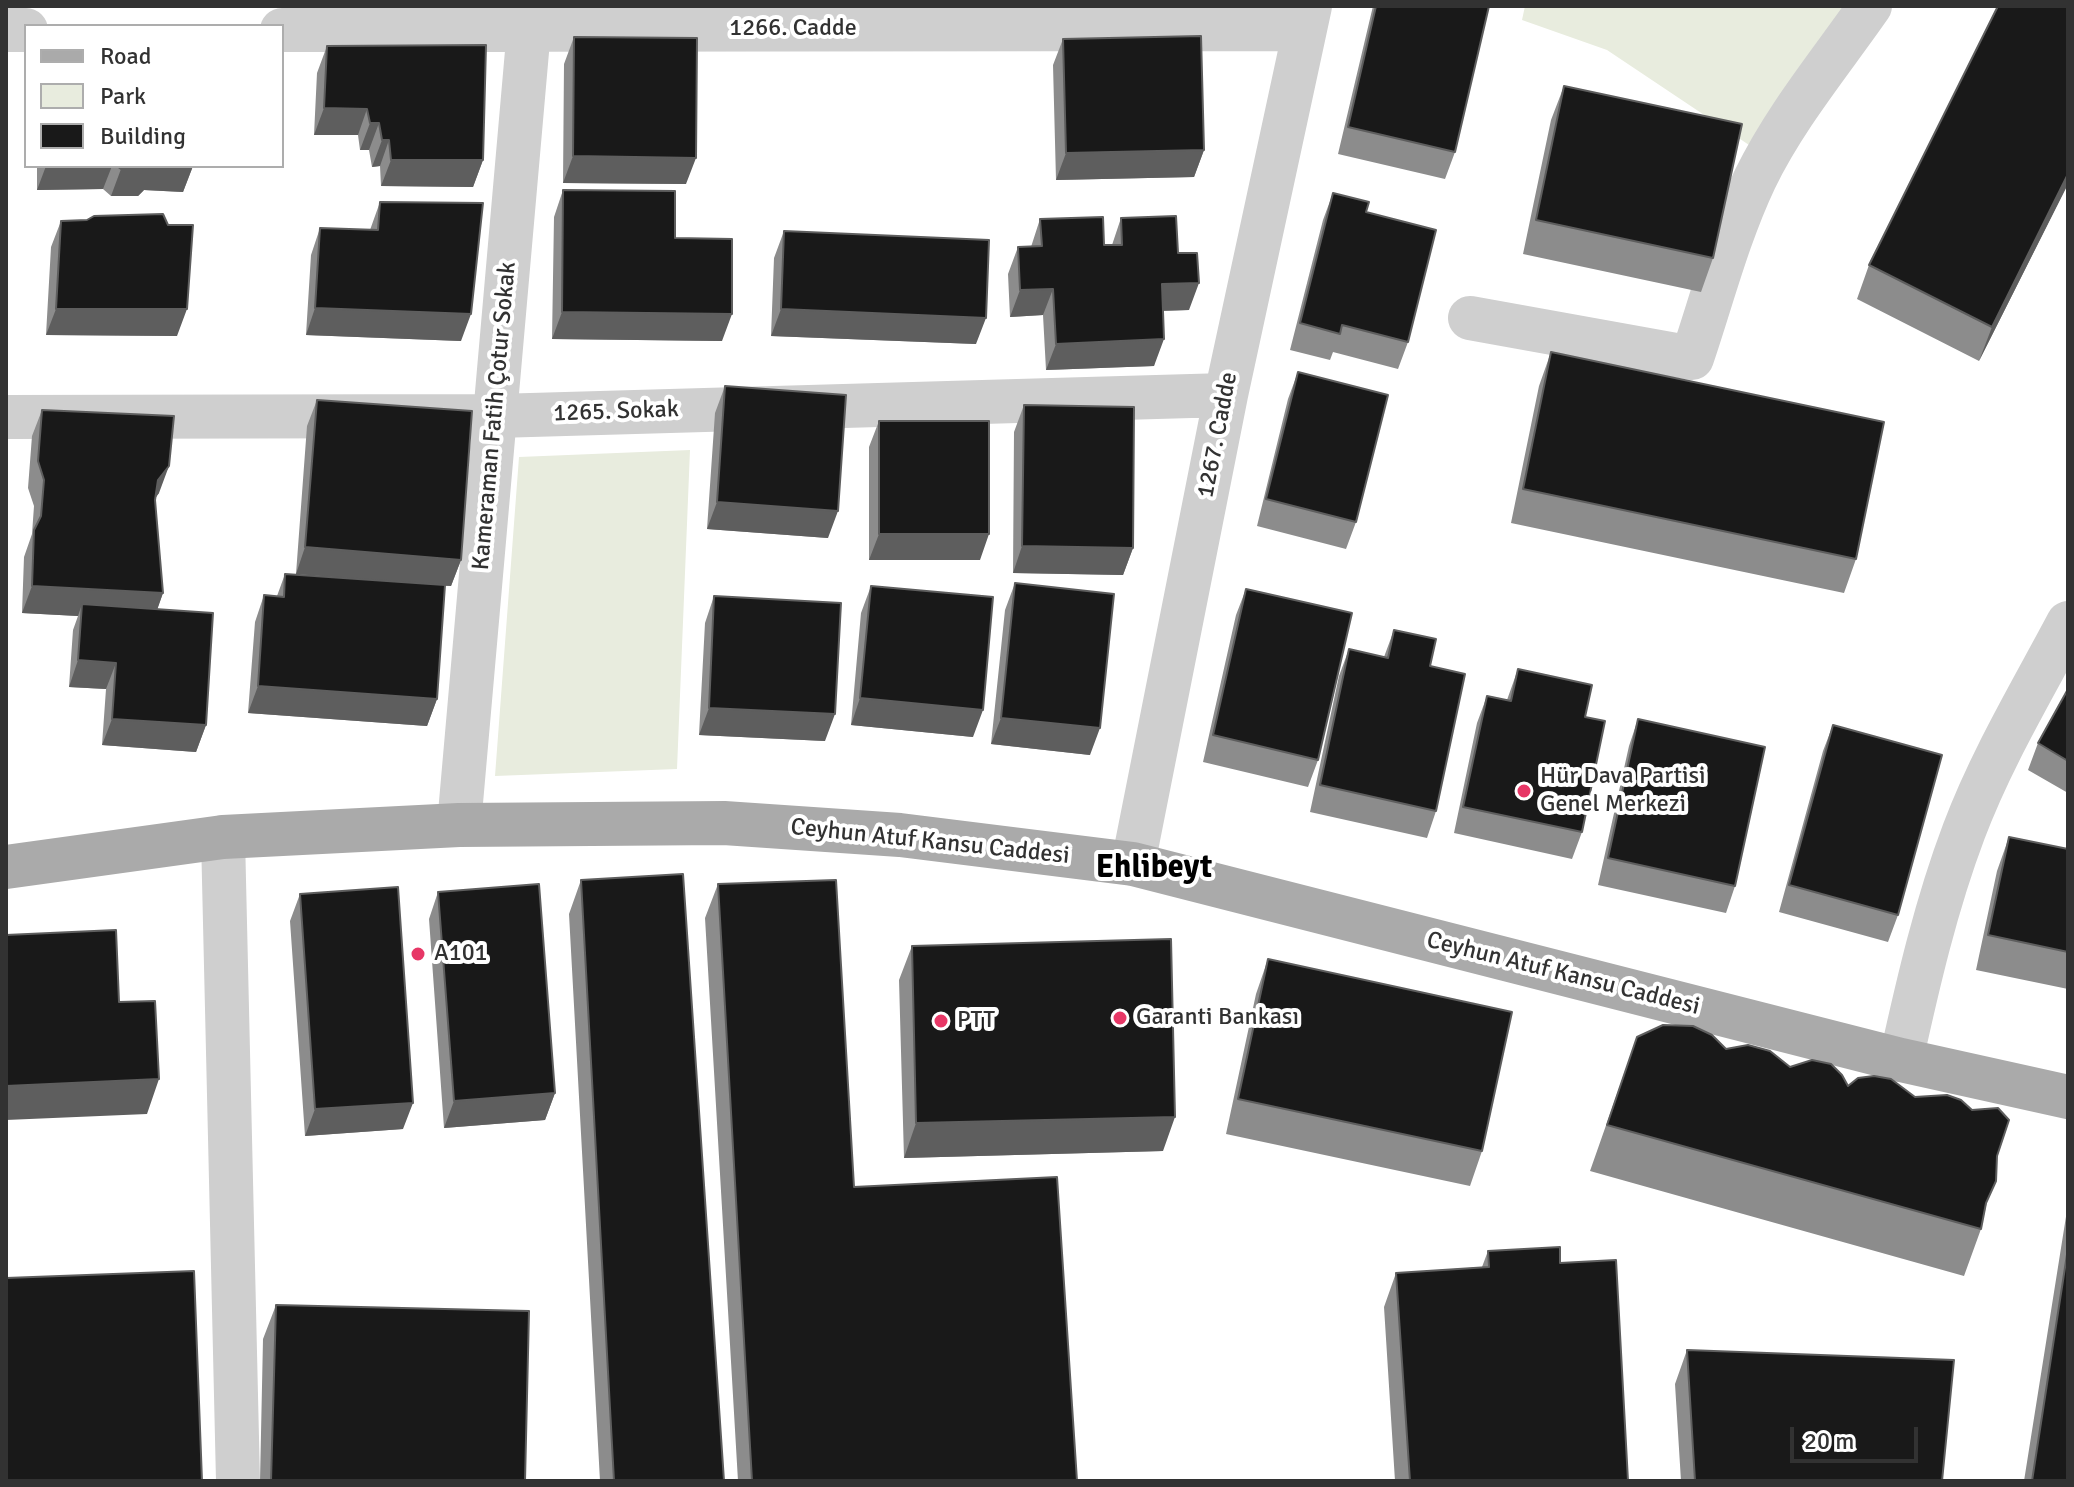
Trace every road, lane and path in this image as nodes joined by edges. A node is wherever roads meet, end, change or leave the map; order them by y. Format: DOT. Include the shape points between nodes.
graph roads {
  1 [pos="1870,6"];
  2 [pos="530,18"];
  3 [pos="910,18"];
  4 [pos="1307,18"];
  5 [pos="284,30"];
  6 [pos="1470,318"];
  7 [pos="1226,395"];
  8 [pos="496,416"];
  9 [pos="6,417"];
  10 [pos="2068,623"];
  11 [pos="459,825"];
  12 [pos="223,837"];
  13 [pos="1133,864"];
  14 [pos="6,867"];
  15 [pos="1901,1060"];
  16 [pos="2068,1097"];
  17 [pos="238,1481"];
  1 -- 6 [label="street" via="1755,180 1692,358"];
  2 -- 3 [label="street, 1266. Cadde"];
  2 -- 5 [label="street, 1266. Cadde"];
  2 -- 8 [label="street, Kameraman Fatih Çotur Sokak"];
  3 -- 4 [label="street, 1266. Cadde"];
  4 -- 7 [label="street, 1267. Cadde"];
  7 -- 8 [label="street, 1265. Sokak"];
  7 -- 13 [label="street, 1267. Cadde"];
  8 -- 9 [label="street, 1265. Sokak"];
  8 -- 11 [label="street, Kameraman Fatih Çotur Sokak"];
  10 -- 15 [label="street" via="1964,830 1929,941"];
  11 -- 12 [label="main road, Ceyhun Atuf Kansu Caddesi"];
  11 -- 13 [label="main road, Ceyhun Atuf Kansu Caddesi" via="724,823 900,835"];
  12 -- 14 [label="main road, Ceyhun Atuf Kansu Caddesi"];
  12 -- 17 [label="street"];
  13 -- 15 [label="main road, Ceyhun Atuf Kansu Caddesi"];
  15 -- 16 [label="main road, Ceyhun Atuf Kansu Caddesi"];
}
